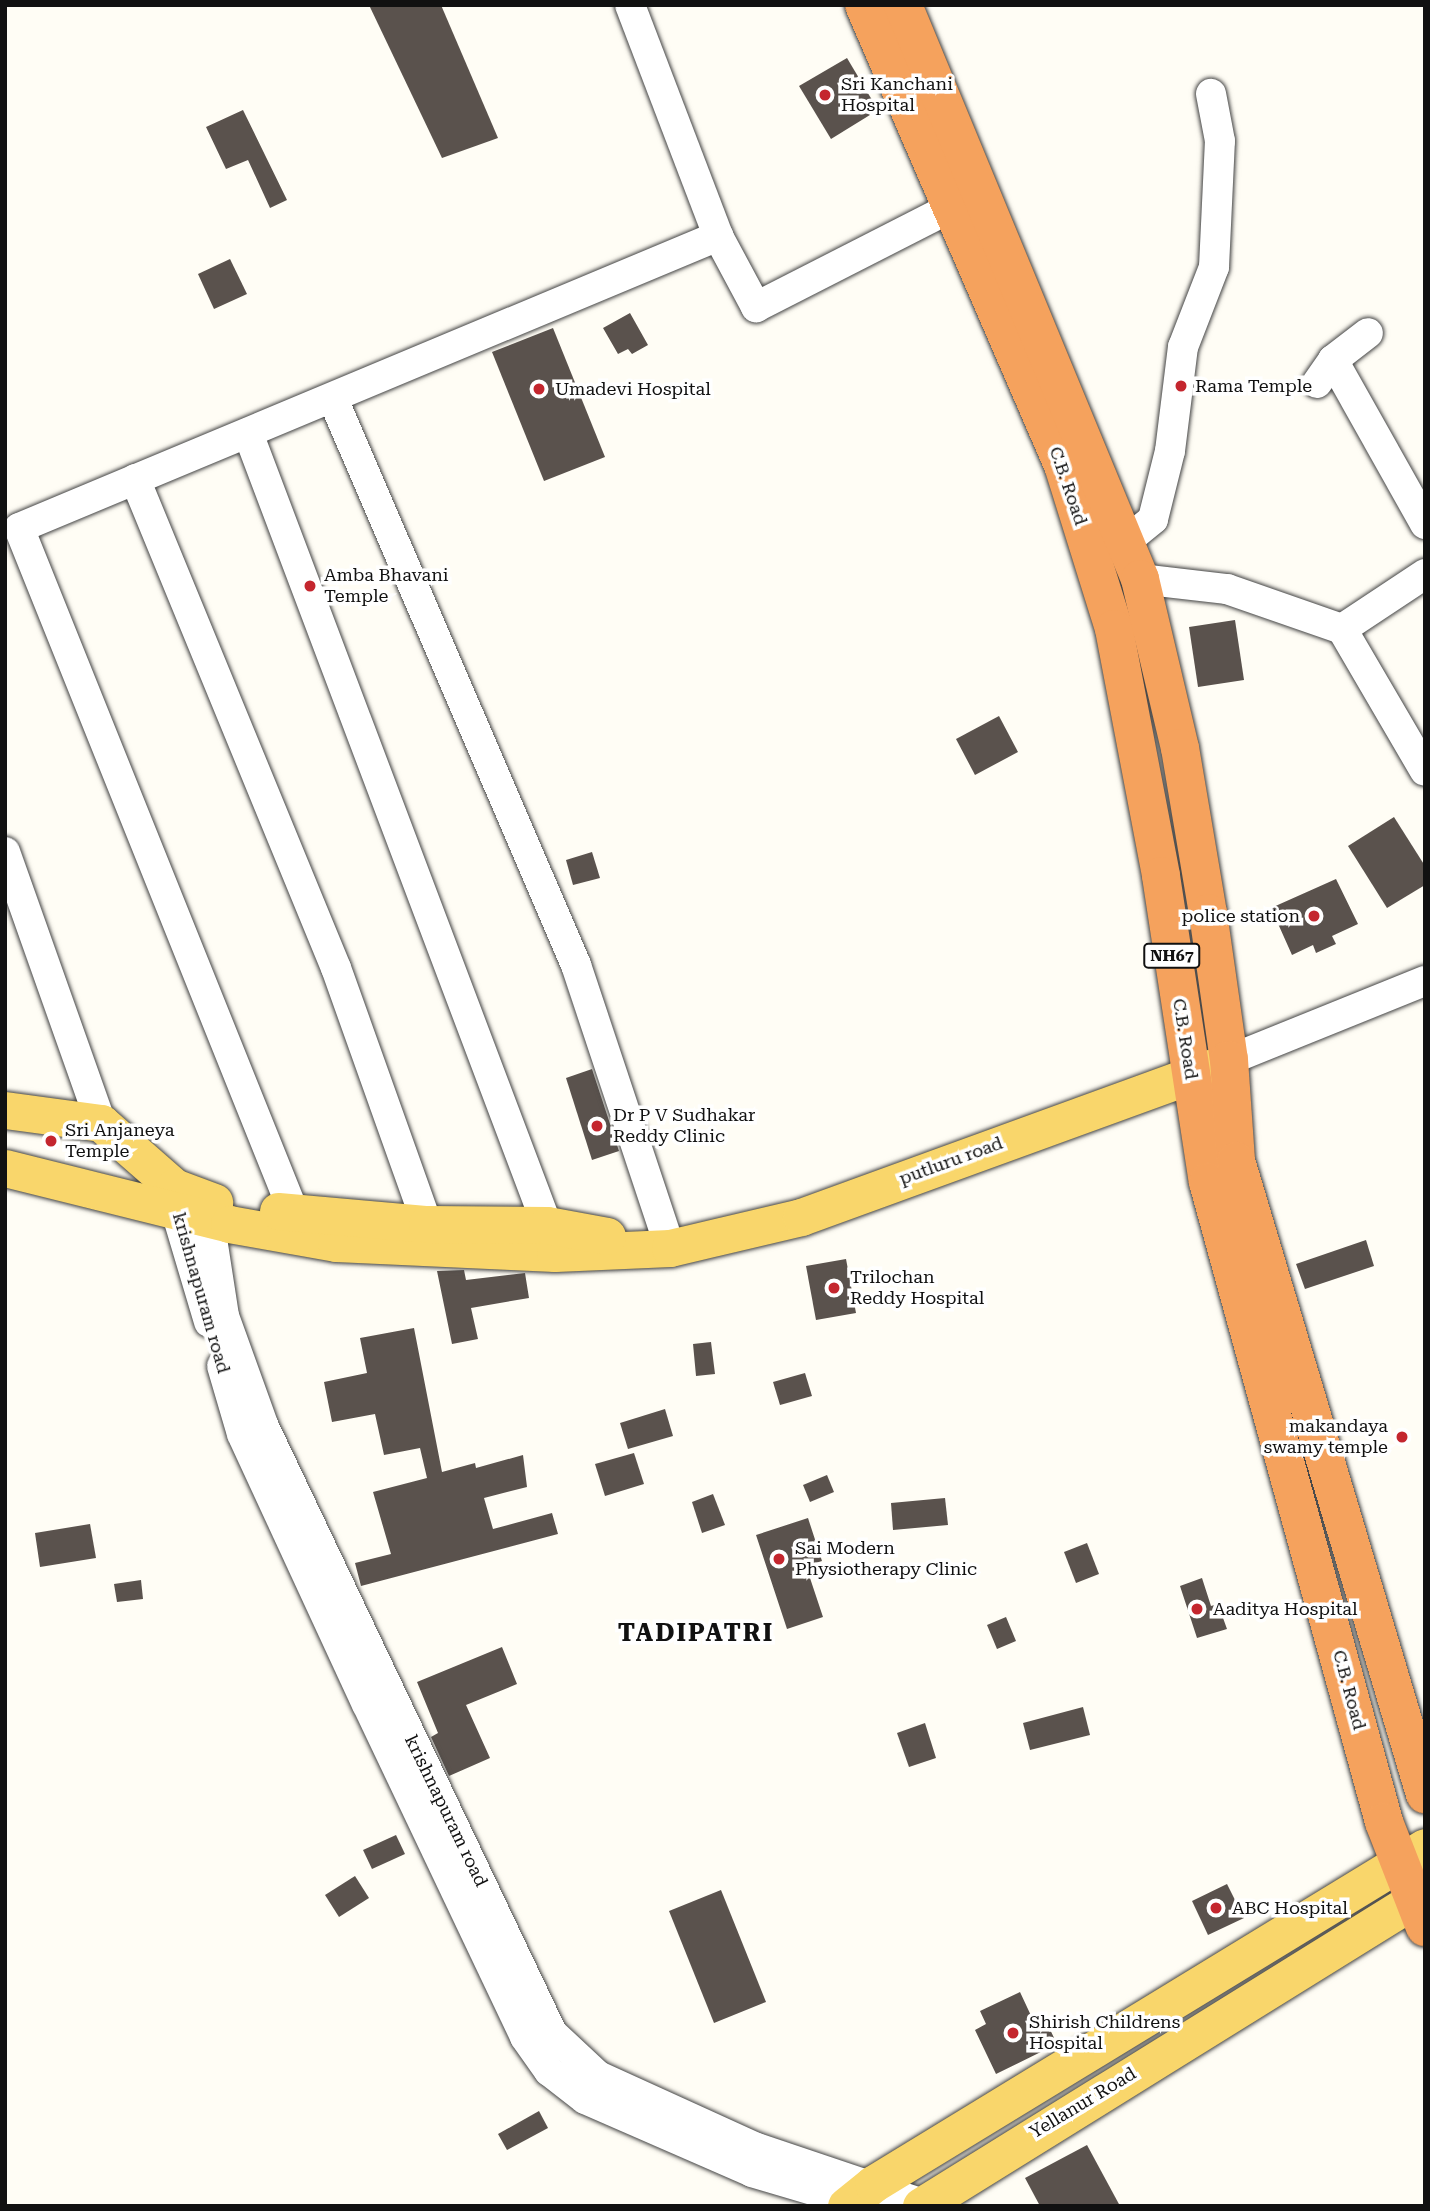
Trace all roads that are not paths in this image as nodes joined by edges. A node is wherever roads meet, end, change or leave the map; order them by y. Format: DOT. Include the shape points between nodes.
graph roads {
  1 [pos="630,5"];
  2 [pos="864,5"];
  3 [pos="902,5"];
  4 [pos="1211,94"];
  5 [pos="968,199"];
  6 [pos="718,236"];
  7 [pos="1368,333"];
  8 [pos="333,399"];
  9 [pos="247,433"];
  10 [pos="135,479"];
  11 [pos="1425,524"];
  12 [pos="12,530"];
  13 [pos="1107,545"];
  14 [pos="1425,574"];
  15 [pos="1140,579"];
  16 [pos="1342,629"];
  17 [pos="1425,771"];
  18 [pos="5,852"];
  19 [pos="1425,981"];
  20 [pos="1229,1060"];
  21 [pos="1192,1077"];
  22 [pos="5,1110"];
  23 [pos="101,1124"];
  24 [pos="5,1168"];
  25 [pos="193,1205"];
  26 [pos="294,1213"];
  27 [pos="427,1224"];
  28 [pos="547,1225"];
  29 [pos="670,1248"];
  30 [pos="1425,1794"];
  31 [pos="1412,1855"];
  32 [pos="1421,1907"];
  33 [pos="860,2199"];
  34 [pos="922,2205"];
  1 -- 6 [label="street"];
  2 -- 5 [label="highway, NH67"];
  3 -- 5 [label="highway, NH67"];
  4 -- 13 [label="street" via="1220,141 1214,267 1183,347 1170,451 1153,519"];
  5 -- 6 [label="street" via="756,307"];
  5 -- 13 [label="highway, NH67"];
  6 -- 8 [label="street"];
  7 -- 11 [label="street" via="1325,372"];
  8 -- 9 [label="street"];
  8 -- 29 [label="street" via="576,965"];
  9 -- 10 [label="street"];
  9 -- 28 [label="street"];
  10 -- 12 [label="street"];
  10 -- 27 [label="street" via="336,968"];
  12 -- 26 [label="street"];
  13 -- 15 [label="highway, NH67"];
  13 -- 21 [label="highway, C.B. Road / NH67" via="1114,629 1161,876"];
  14 -- 16 [label="street"];
  15 -- 16 [label="street" via="1227,589"];
  15 -- 20 [label="highway, NH67" via="1180,748"];
  16 -- 17 [label="street"];
  18 -- 23 [label="street"];
  19 -- 20 [label="street"];
  20 -- 21 [label="main road, putluru road"];
  20 -- 30 [label="highway, NH67" via="1236,1161"];
  21 -- 29 [label="main road, putluru road" via="801,1217"];
  21 -- 31 [label="highway, C.B. Road / NH67" via="1208,1182 1384,1822"];
  22 -- 23 [label="main road"];
  23 -- 25 [label="main road"];
  24 -- 25 [label="main road"];
  25 -- 26 [label="main road"];
  25 -- 29 [label="main road" via="336,1243 555,1254"];
  25 -- 33 [label="street, krishnapuram road" via="224,1316 264,1427 552,2033 598,2076"];
  26 -- 27 [label="main road"];
  27 -- 28 [label="main road"];
  28 -- 29 [label="main road"];
  31 -- 32 [label="highway, C.B. Road / NH67"];
  31 -- 33 [label="main road"];
  32 -- 34 [label="main road, Yellanur Road"];
  33 -- 34 [label="street, krishnapuram road"];
}
